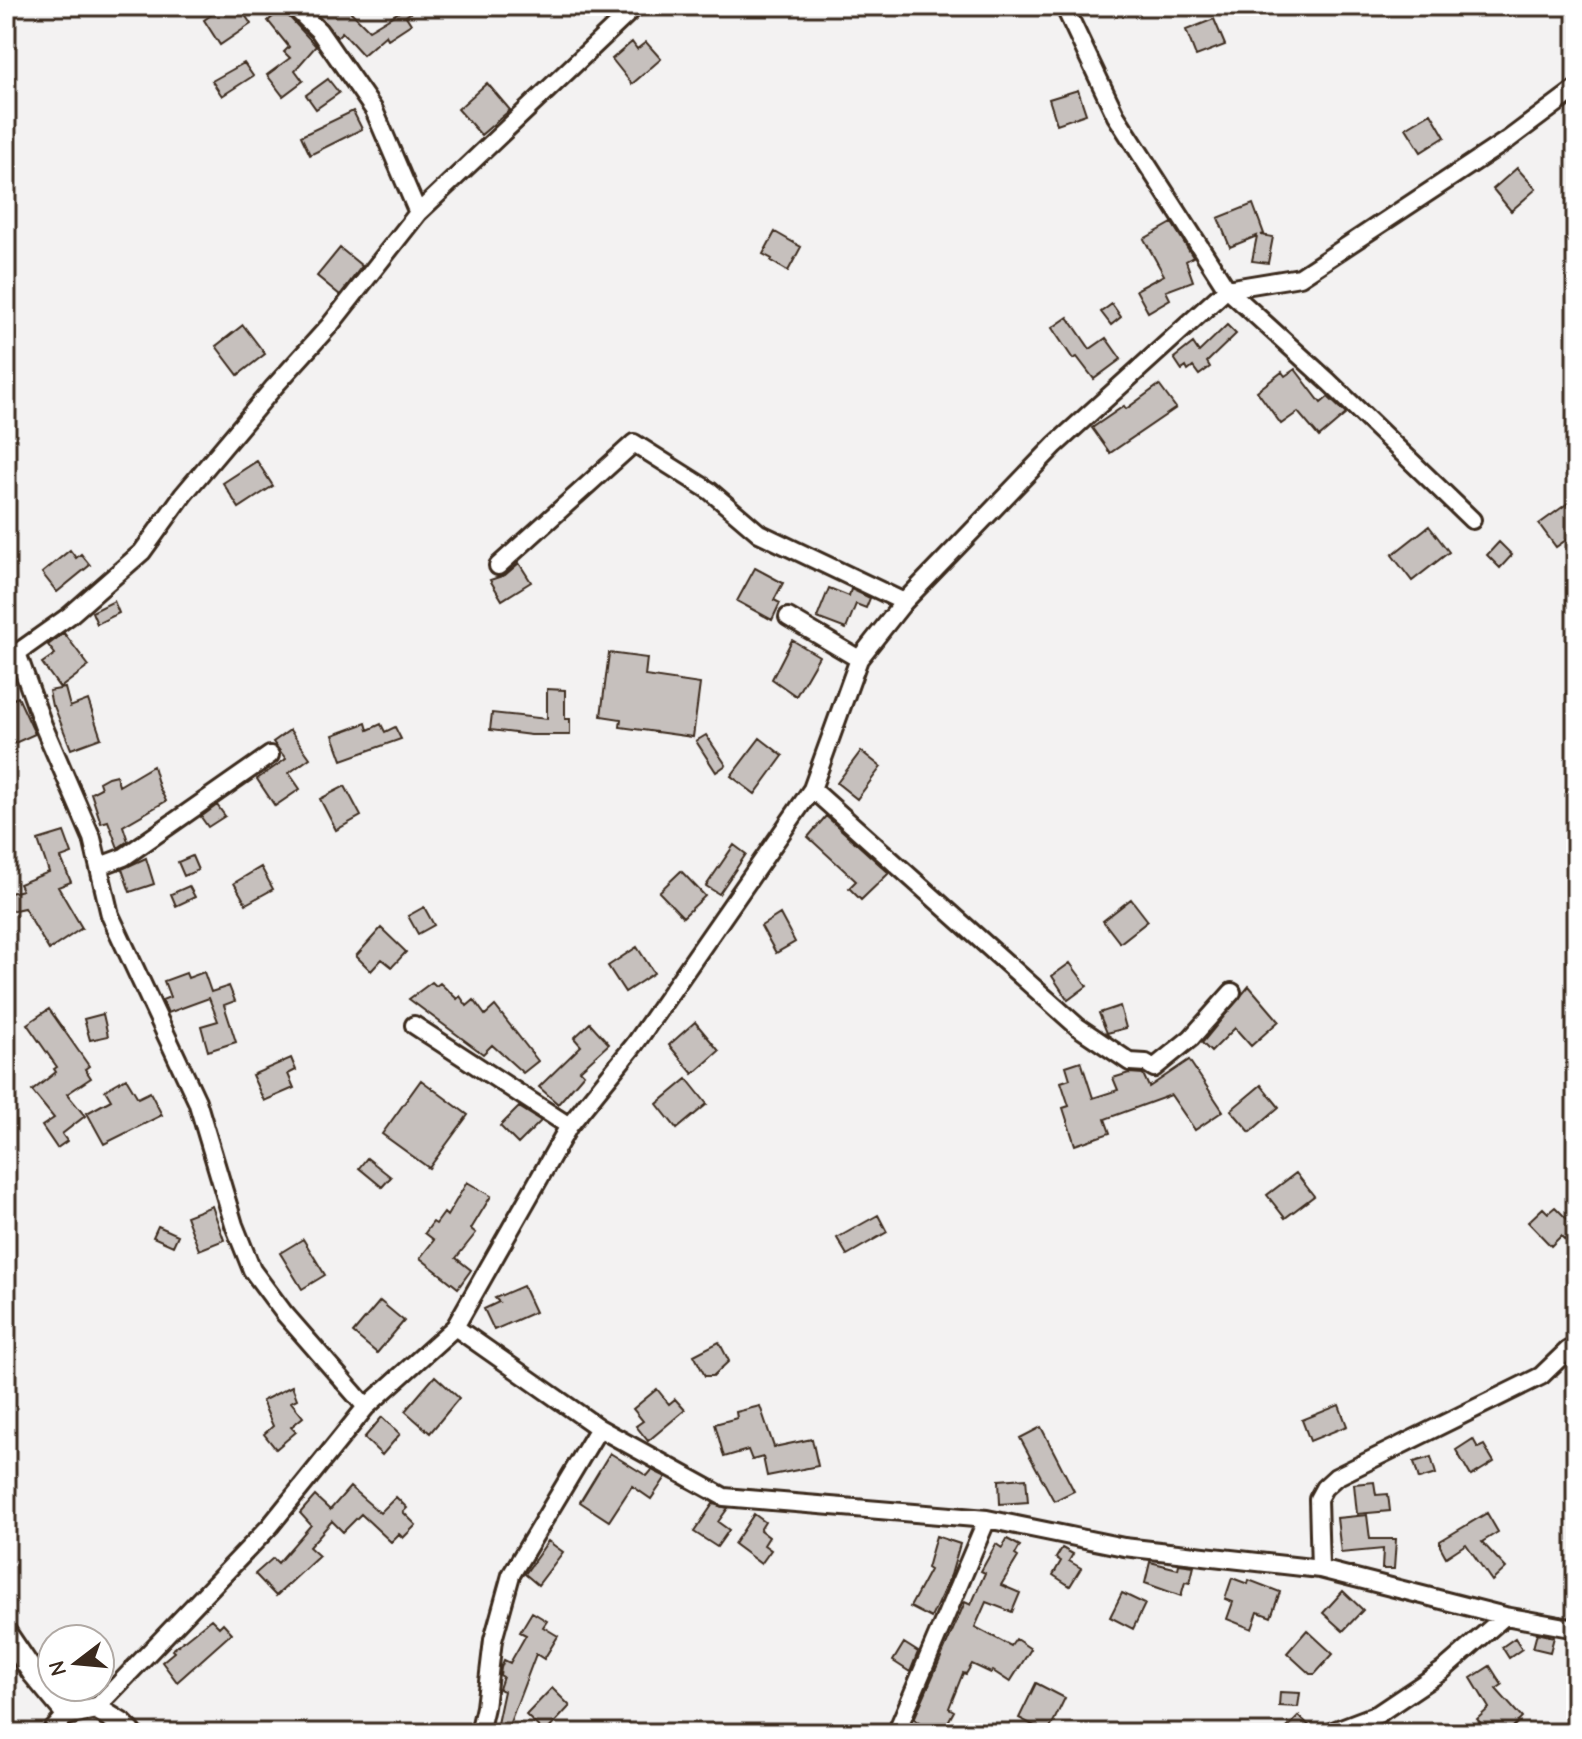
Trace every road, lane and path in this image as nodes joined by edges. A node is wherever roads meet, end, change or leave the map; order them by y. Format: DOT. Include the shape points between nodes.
graph roads {
  1 [pos="293,6"];
  2 [pos="636,6"];
  3 [pos="1064,6"];
  4 [pos="1576,89"];
  5 [pos="418,213"];
  6 [pos="1227,289"];
  7 [pos="1472,520"];
  8 [pos="498,566"];
  9 [pos="904,602"];
  10 [pos="788,617"];
  11 [pos="12,655"];
  12 [pos="859,659"];
  13 [pos="270,755"];
  14 [pos="812,789"];
  15 [pos="100,866"];
  16 [pos="1232,992"];
  17 [pos="414,1025"];
  18 [pos="569,1126"];
  19 [pos="455,1327"];
  20 [pos="1568,1350"];
  21 [pos="366,1407"];
  22 [pos="599,1428"];
  23 [pos="987,1519"];
  24 [pos="1320,1569"];
  25 [pos="1505,1616"];
  26 [pos="1576,1629"];
  27 [pos="6,1633"];
  28 [pos="96,1708"];
  29 [pos="67,1714"];
  30 [pos="1333,1731"];
  31 [pos="50,1733"];
  32 [pos="131,1733"];
  33 [pos="479,1733"];
  34 [pos="896,1733"];
  1 -- 5 [label="street" via="319,31 374,110"];
  2 -- 5 [label="street"];
  3 -- 6 [label="street" via="1116,116"];
  4 -- 6 [label="street" via="1300,277"];
  5 -- 11 [label="street" via="330,325 183,495 142,552 69,616"];
  6 -- 7 [label="street"];
  6 -- 9 [label="street" via="1055,445"];
  8 -- 9 [label="street" via="634,443 710,491 759,533"];
  9 -- 12 [label="street"];
  10 -- 12 [label="street"];
  11 -- 15 [label="street"];
  12 -- 14 [label="street"];
  13 -- 15 [label="street" via="124,857"];
  14 -- 16 [label="street" via="1078,1027 1130,1062 1154,1068 1191,1038"];
  14 -- 18 [label="street" via="635,1044"];
  15 -- 21 [label="street" via="110,915 197,1101 252,1270"];
  17 -- 18 [label="street"];
  18 -- 19 [label="street"];
  19 -- 21 [label="street"];
  19 -- 22 [label="street"];
  20 -- 24 [label="street" via="1541,1376 1336,1477 1318,1499"];
  21 -- 28 [label="street" via="270,1526"];
  22 -- 23 [label="street" via="724,1497"];
  22 -- 33 [label="street" via="511,1575 493,1640"];
  23 -- 24 [label="street" via="1124,1547"];
  23 -- 34 [label="street"];
  24 -- 25 [label="street"];
  25 -- 26 [label="street"];
  25 -- 30 [label="street" via="1442,1671 1378,1714"];
  27 -- 29 [label="street"];
  28 -- 29 [label="street"];
  28 -- 32 [label="street"];
  29 -- 31 [label="street"];
}
